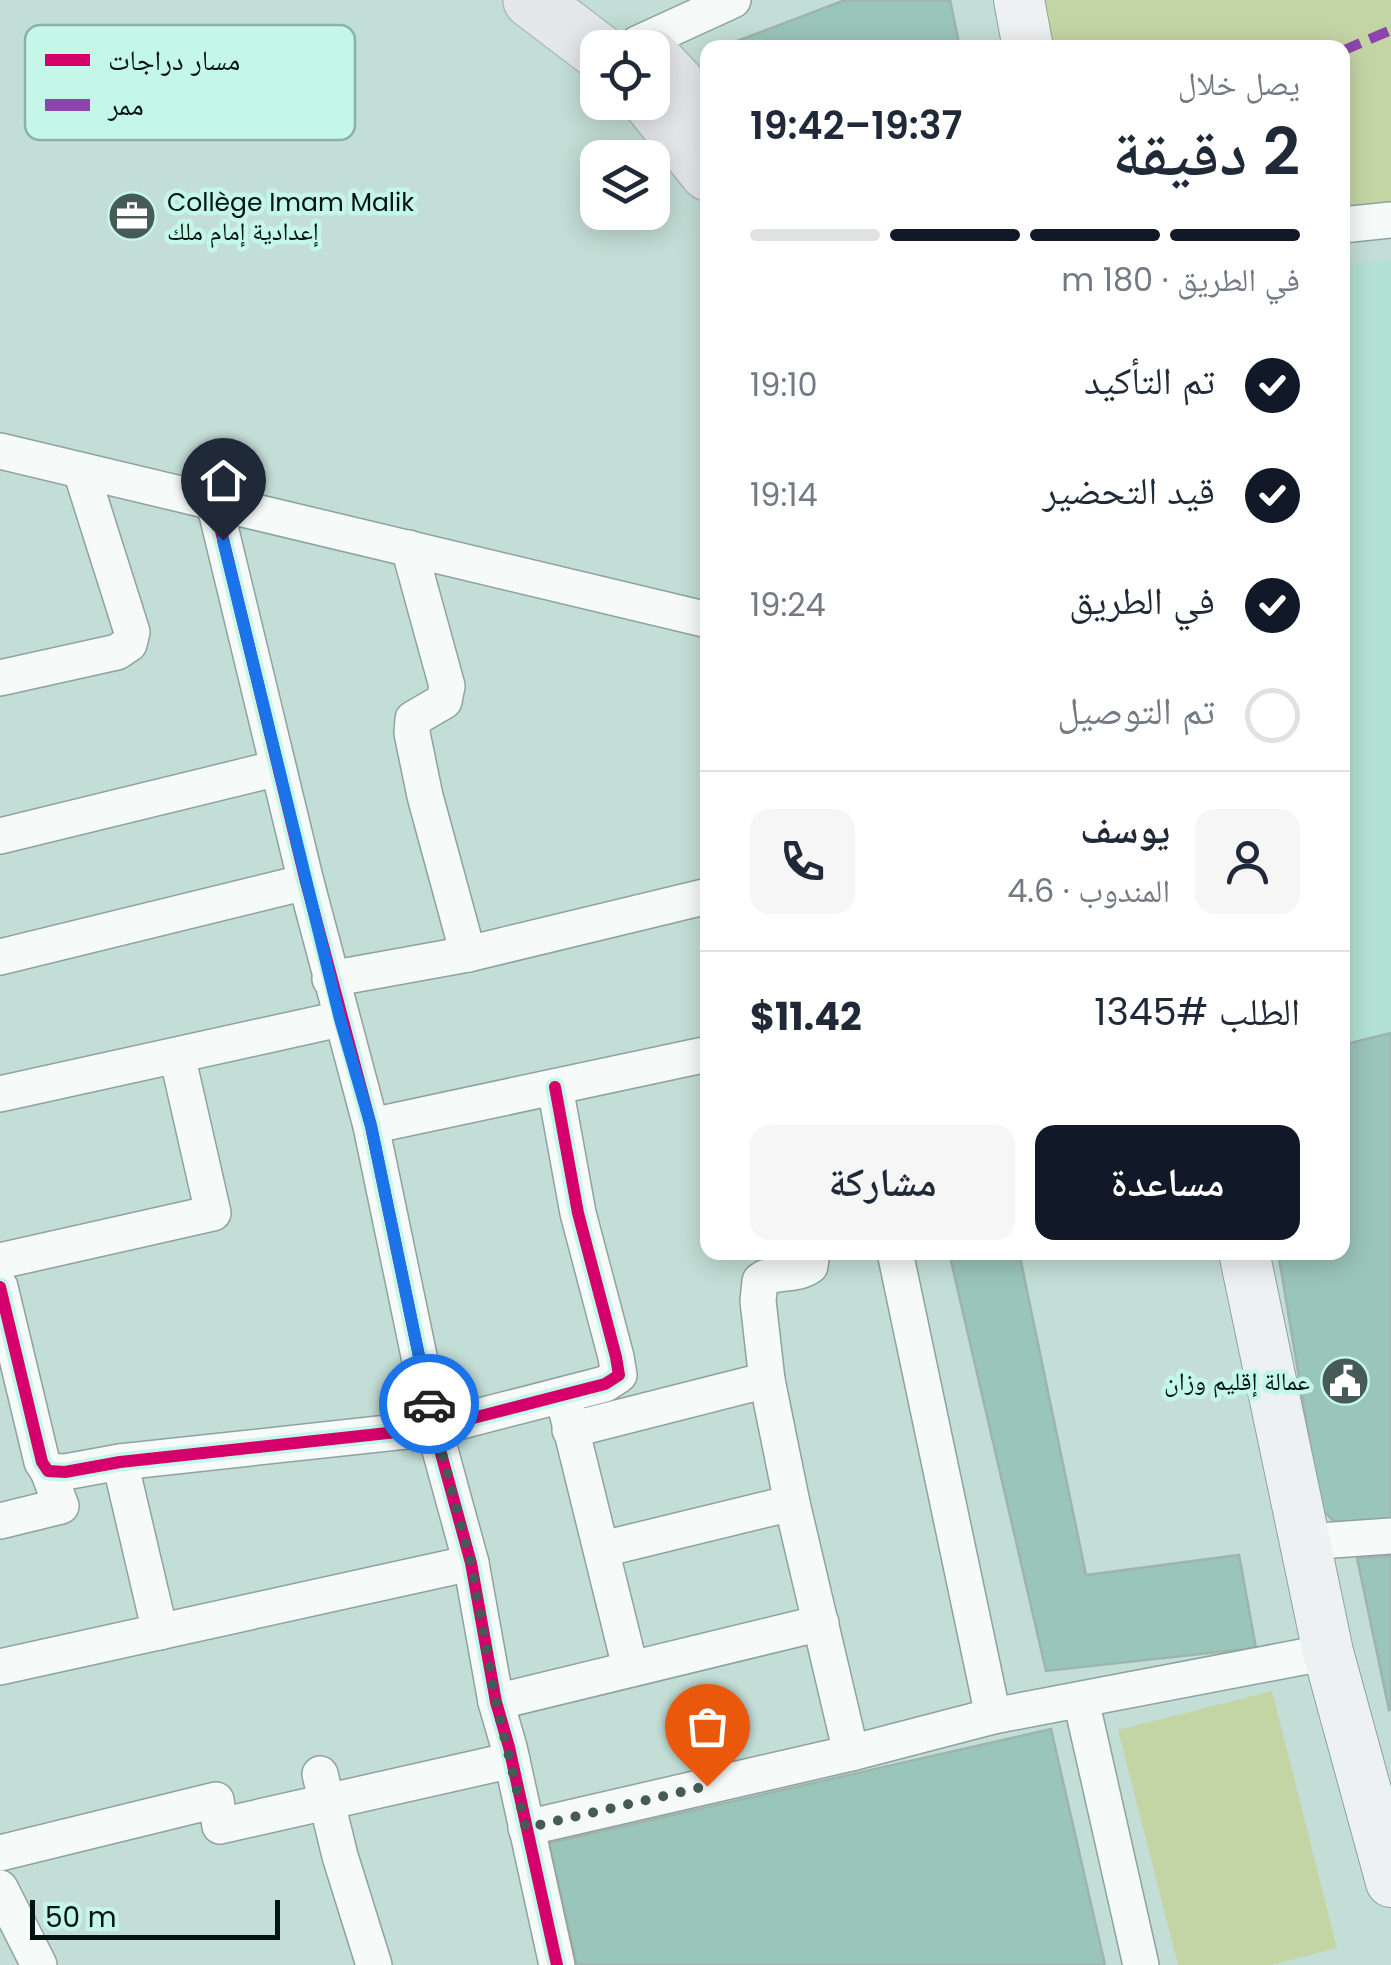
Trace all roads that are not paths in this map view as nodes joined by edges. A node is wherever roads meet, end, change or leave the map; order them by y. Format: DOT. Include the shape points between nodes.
graph roads {
  1 [pos="531,0"];
  2 [pos="583,0"];
  3 [pos="733,0"];
  4 [pos="991,0"];
  5 [pos="1019,0"];
  6 [pos="592,30"];
  7 [pos="612,30"];
  8 [pos="670,31"];
  9 [pos="998,40"];
  10 [pos="1026,40"];
  11 [pos="670,84"];
  12 [pos="700,111"];
  13 [pos="666,120"];
  14 [pos="700,162"];
  15 [pos="1391,220"];
  16 [pos="1350,224"];
  17 [pos="0,451"];
  18 [pos="81,471"];
  19 [pos="214,502"];
  20 [pos="409,548"];
  21 [pos="700,618"];
  22 [pos="0,678"];
  23 [pos="278,768"];
  24 [pos="0,836"];
  25 [pos="306,882"];
  26 [pos="700,898"];
  27 [pos="468,954"];
  28 [pos="0,957"];
  29 [pos="330,979"];
  30 [pos="340,1019"];
  31 [pos="177,1056"];
  32 [pos="700,1056"];
  33 [pos="555,1087"];
  34 [pos="0,1094"];
  35 [pos="371,1126"];
  36 [pos="811,1260"];
  37 [pos="897,1260"];
  38 [pos="1246,1260"];
  39 [pos="0,1261"];
  40 [pos="0,1287"];
  41 [pos="5,1332"];
  42 [pos="767,1380"];
  43 [pos="563,1396"];
  44 [pos="434,1428"];
  45 [pos="570,1430"];
  46 [pos="120,1462"];
  47 [pos="48,1471"];
  48 [pos="792,1503"];
  49 [pos="0,1521"];
  50 [pos="1391,1536"];
  51 [pos="1305,1542"];
  52 [pos="603,1549"];
  53 [pos="471,1563"];
  54 [pos="821,1624"];
  55 [pos="160,1632"];
  56 [pos="1328,1652"];
  57 [pos="0,1667"];
  58 [pos="630,1667"];
  59 [pos="1081,1700"];
  60 [pos="496,1702"];
  61 [pos="992,1716"];
  62 [pos="851,1752"];
  63 [pos="512,1760"];
  64 [pos="324,1787"];
  65 [pos="526,1828"];
  66 [pos="0,1853"];
  67 [pos="1391,1882"];
  68 [pos="0,1888"];
  69 [pos="38,1965"];
  70 [pos="374,1965"];
  71 [pos="558,1965"];
  72 [pos="1140,1965"];
  1 -- 6 [label="main road"];
  2 -- 7 [label="main road"];
  3 -- 8 [label="street"];
  4 -- 9 [label="main road"];
  5 -- 10 [label="main road"];
  11 -- 12 [label="main road"];
  13 -- 14 [label="main road"];
  15 -- 16 [label="street"];
  17 -- 18 [label="street"];
  18 -- 19 [label="street"];
  18 -- 22 [label="street" via="132,632 128,644"];
  19 -- 20 [label="street"];
  19 -- 23 [label="street"];
  20 -- 21 [label="street"];
  20 -- 27 [label="street" via="448,694 416,716 412,732"];
  23 -- 24 [label="street"];
  23 -- 25 [label="street"];
  25 -- 28 [label="street"];
  25 -- 29 [label="street"];
  26 -- 27 [label="street"];
  27 -- 29 [label="street"];
  29 -- 30 [label="street"];
  30 -- 31 [label="street"];
  30 -- 35 [label="street"];
  31 -- 34 [label="street"];
  31 -- 39 [label="street" via="214,1213"];
  32 -- 33 [label="street"];
  33 -- 35 [label="street"];
  33 -- 43 [label="street" via="619,1375"];
  35 -- 44 [label="street"];
  36 -- 42 [label="street" via="804,1270 760,1281"];
  37 -- 61 [label="street"];
  38 -- 51 [label="main road"];
  40 -- 41 [label="street"];
  41 -- 47 [label="street"];
  42 -- 45 [label="street"];
  42 -- 48 [label="street"];
  43 -- 44 [label="street"];
  43 -- 45 [label="street"];
  44 -- 46 [label="street"];
  44 -- 53 [label="street"];
  45 -- 52 [label="street"];
  46 -- 47 [label="street"];
  46 -- 55 [label="street"];
  47 -- 49 [label="street" via="61,1506"];
  48 -- 52 [label="street"];
  48 -- 54 [label="street"];
  50 -- 51 [label="street"];
  51 -- 56 [label="main road"];
  52 -- 58 [label="street"];
  53 -- 55 [label="street"];
  53 -- 60 [label="street"];
  54 -- 58 [label="street"];
  54 -- 62 [label="street"];
  55 -- 57 [label="street"];
  56 -- 59 [label="street"];
  56 -- 67 [label="main road"];
  58 -- 60 [label="street"];
  59 -- 61 [label="street"];
  59 -- 72 [label="street"];
  60 -- 63 [label="street"];
  61 -- 62 [label="street"];
  62 -- 65 [label="street"];
  63 -- 64 [label="street"];
  63 -- 65 [label="street"];
  64 -- 66 [label="street" via="220,1826 216,1800"];
  64 -- 70 [label="street"];
  65 -- 71 [label="street"];
  68 -- 69 [label="street"];
}
